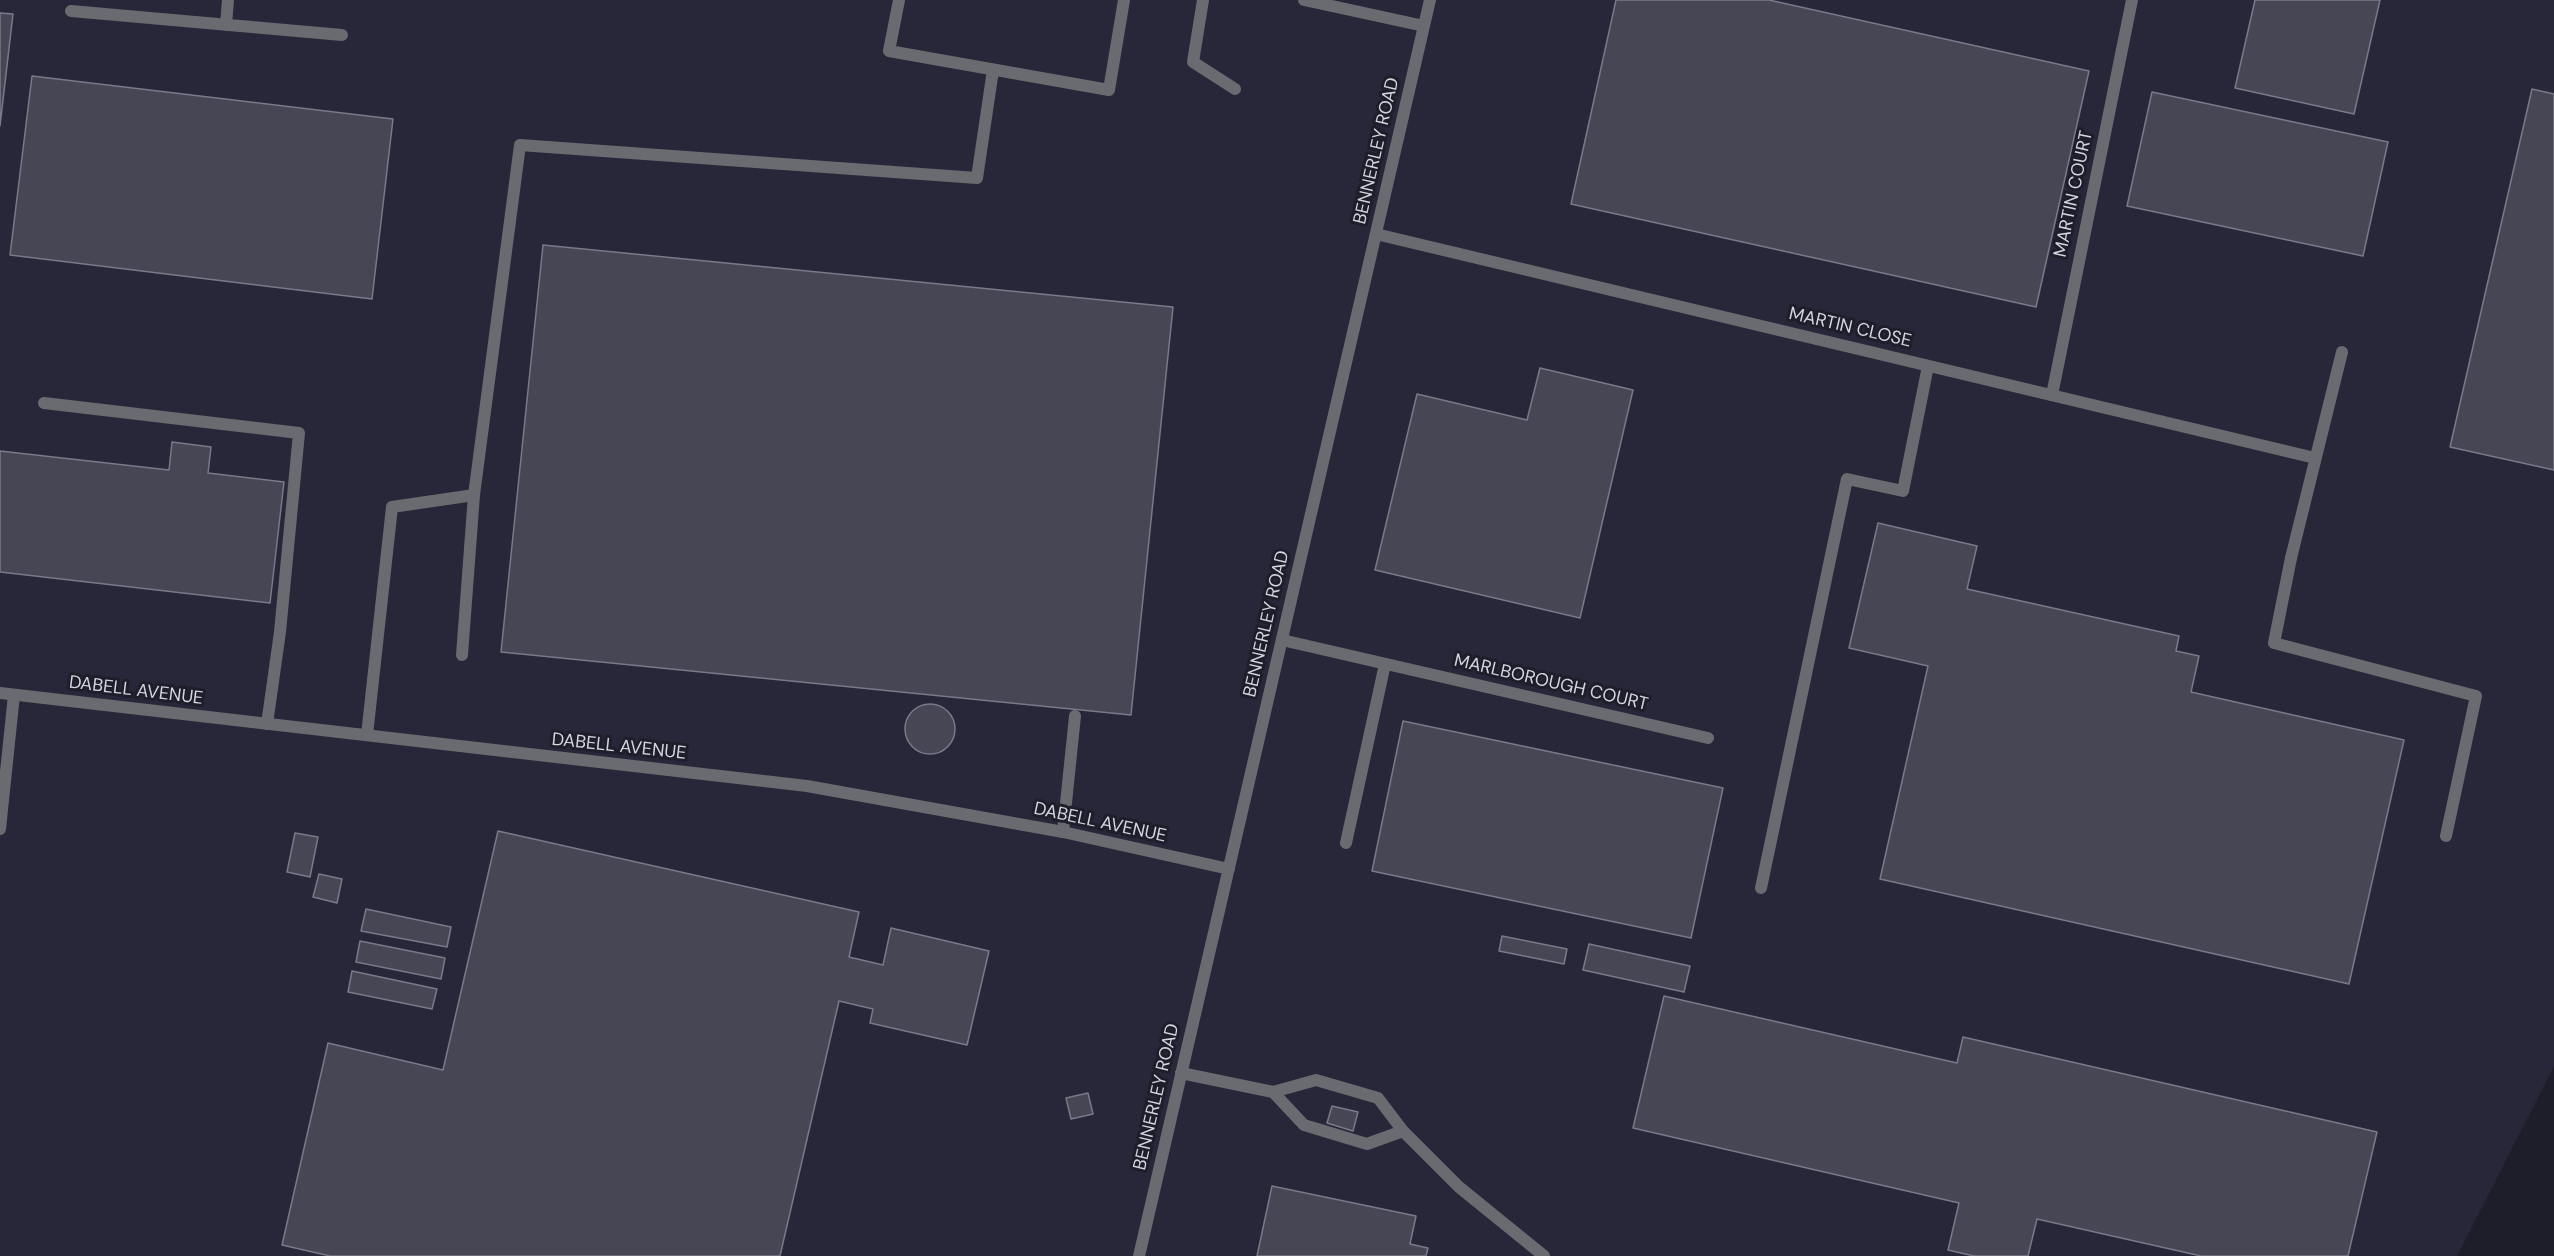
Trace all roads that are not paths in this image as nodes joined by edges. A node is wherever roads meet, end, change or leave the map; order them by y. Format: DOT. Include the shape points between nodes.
graph roads {
  1 [pos="228,0"];
  2 [pos="899,0"];
  3 [pos="1124,0"];
  4 [pos="1203,0"];
  5 [pos="1304,0"];
  6 [pos="1430,0"];
  7 [pos="2132,0"];
  8 [pos="71,11"];
  9 [pos="226,25"];
  10 [pos="1424,26"];
  11 [pos="342,34"];
  12 [pos="993,70"];
  13 [pos="1235,89"];
  14 [pos="1376,234"];
  15 [pos="2342,352"];
  16 [pos="1928,366"];
  17 [pos="2052,395"];
  18 [pos="44,403"];
  19 [pos="2315,458"];
  20 [pos="474,495"];
  21 [pos="1282,640"];
  22 [pos="462,655"];
  23 [pos="1385,664"];
  24 [pos="0,693"];
  25 [pos="14,695"];
  26 [pos="1075,716"];
  27 [pos="267,724"];
  28 [pos="367,735"];
  29 [pos="1708,738"];
  30 [pos="0,829"];
  31 [pos="1063,832"];
  32 [pos="2446,836"];
  33 [pos="1346,843"];
  34 [pos="1228,869"];
  35 [pos="1761,888"];
  36 [pos="1181,1073"];
  37 [pos="1273,1092"];
  38 [pos="1403,1131"];
  39 [pos="1138,1256"];
  40 [pos="1544,1256"];
  1 -- 9 [label="street"];
  2 -- 12 [label="street" via="889,51"];
  3 -- 12 [label="street" via="1109,90"];
  4 -- 13 [label="street" via="1193,62"];
  5 -- 10 [label="street"];
  6 -- 10 [label="street, BENNERLEY ROAD"];
  7 -- 17 [label="street, MARTIN COURT"];
  8 -- 9 [label="street"];
  9 -- 11 [label="street"];
  10 -- 14 [label="street, BENNERLEY ROAD"];
  12 -- 20 [label="street" via="977,178 520,145"];
  14 -- 16 [label="street, MARTIN CLOSE"];
  14 -- 21 [label="street, BENNERLEY ROAD"];
  15 -- 19 [label="street"];
  16 -- 17 [label="street, MARTIN CLOSE"];
  16 -- 35 [label="street" via="1903,491 1847,479"];
  17 -- 19 [label="street, MARTIN CLOSE"];
  18 -- 27 [label="street" via="299,433"];
  19 -- 32 [label="street" via="2274,644 2476,696"];
  20 -- 22 [label="street"];
  20 -- 28 [label="street" via="392,507"];
  21 -- 23 [label="street, MARLBOROUGH COURT"];
  21 -- 34 [label="street, BENNERLEY ROAD"];
  23 -- 29 [label="street, MARLBOROUGH COURT"];
  23 -- 33 [label="street"];
  24 -- 25 [label="street, DABELL AVENUE"];
  25 -- 27 [label="street, DABELL AVENUE"];
  25 -- 30 [label="street"];
  26 -- 31 [label="street"];
  27 -- 28 [label="street, DABELL AVENUE"];
  28 -- 31 [label="street, DABELL AVENUE" via="807,786"];
  31 -- 34 [label="street, DABELL AVENUE"];
  34 -- 36 [label="street, BENNERLEY ROAD"];
  36 -- 37 [label="street"];
  36 -- 39 [label="street, BENNERLEY ROAD"];
  37 -- 38 [label="street" via="1304,1125 1367,1144"];
  37 -- 38 [label="street" via="1316,1080 1378,1098"];
  38 -- 40 [label="street" via="1459,1188"];
}
